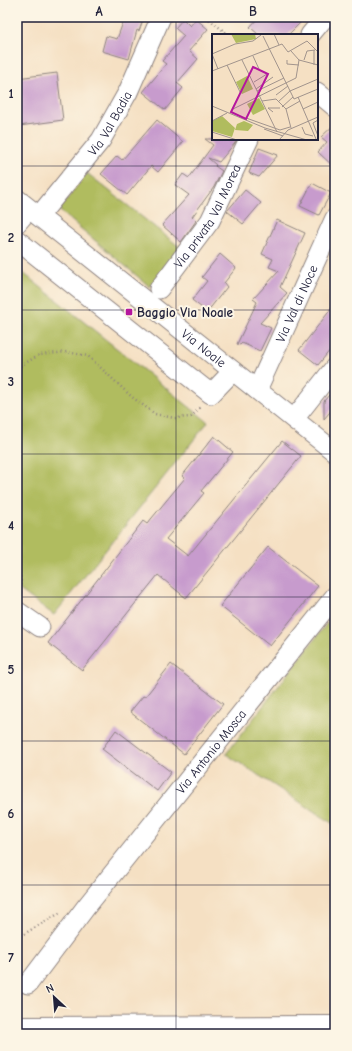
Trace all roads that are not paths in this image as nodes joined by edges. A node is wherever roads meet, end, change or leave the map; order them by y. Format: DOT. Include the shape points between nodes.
graph roads {
  1 [pos="161,17"];
  2 [pos="325,17"];
  3 [pos="311,34"];
  4 [pos="318,93"];
  5 [pos="335,107"];
  6 [pos="249,140"];
  7 [pos="28,208"];
  8 [pos="335,218"];
  9 [pos="17,223"];
  10 [pos="17,240"];
  11 [pos="159,289"];
  12 [pos="335,367"];
  13 [pos="233,371"];
  14 [pos="257,390"];
  15 [pos="294,419"];
  16 [pos="335,452"];
  17 [pos="335,596"];
  18 [pos="18,611"];
  19 [pos="40,627"];
  20 [pos="28,984"];
  21 [pos="335,1027"];
  22 [pos="17,1028"];
  1 -- 7 [label="street, Via Val Badia" via="128,92 101,140"];
  2 -- 3 [label="street"];
  4 -- 5 [label="street"];
  6 -- 11 [label="street, Via privata Val Morea" via="210,221"];
  7 -- 9 [label="street, Via Val Badia"];
  7 -- 13 [label="street, Via Noale"];
  8 -- 14 [label="street, Via Val di Noce"];
  10 -- 13 [label="street" via="211,394"];
  12 -- 15 [label="street"];
  13 -- 14 [label="street, Via Noale"];
  14 -- 15 [label="street, Via Noale"];
  15 -- 16 [label="street, Via Noale"];
  17 -- 20 [label="street, Via Antonio Mosca"];
  18 -- 19 [label="street"];
  21 -- 22 [label="main road"];
}
